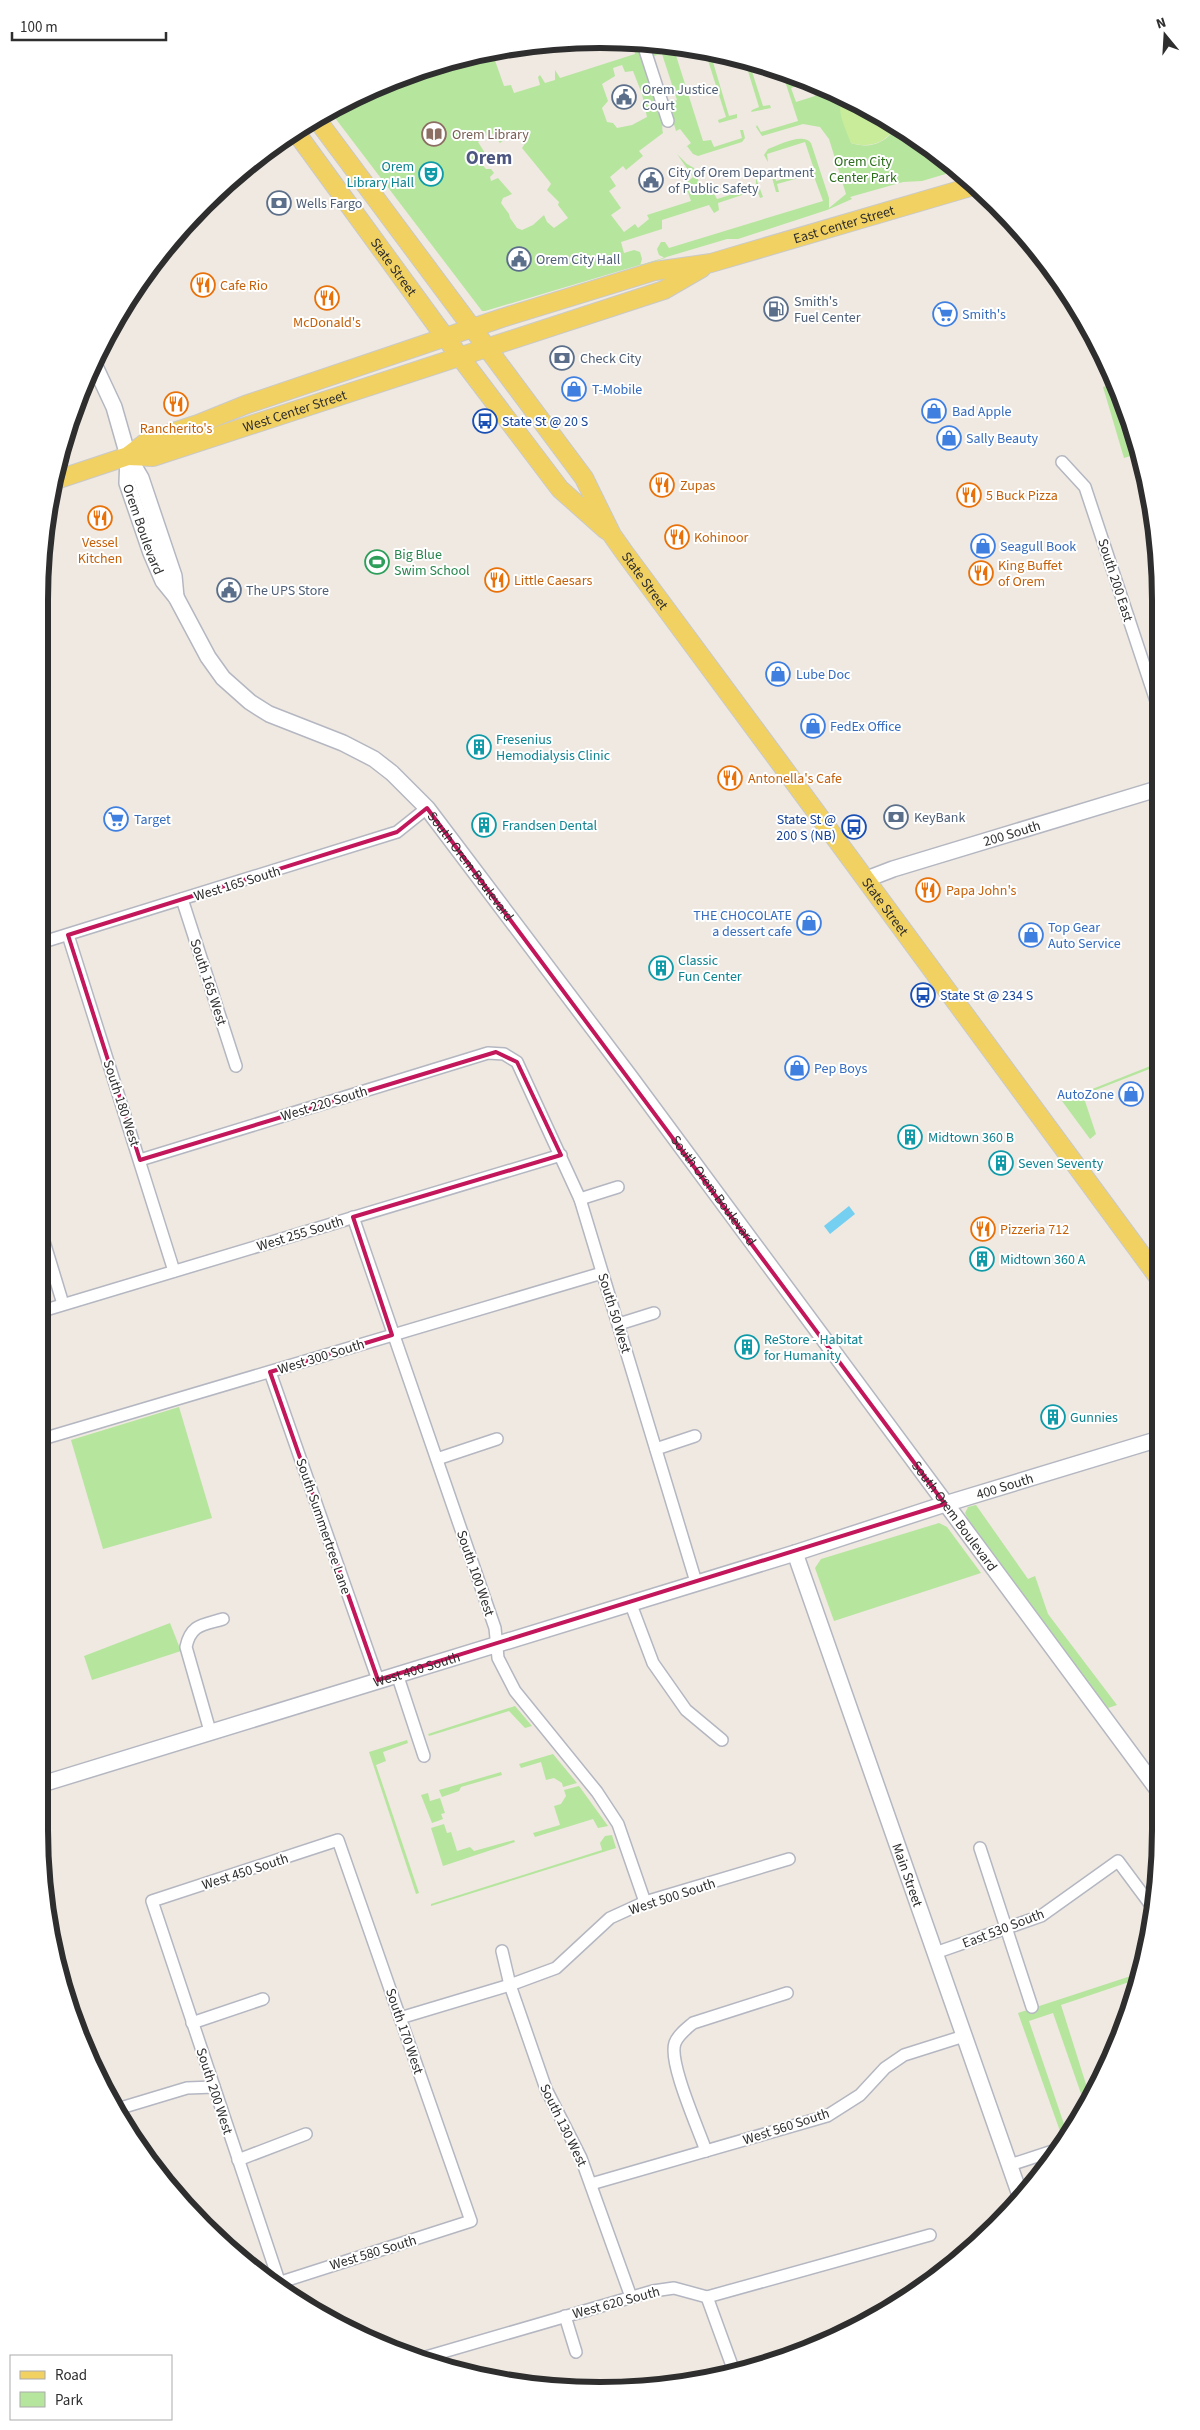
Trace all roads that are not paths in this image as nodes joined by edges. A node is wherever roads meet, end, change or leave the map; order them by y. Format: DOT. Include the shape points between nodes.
graph roads {
  1 [pos="645,50"];
  2 [pos="668,121"];
  3 [pos="320,124"];
  4 [pos="299,137"];
  5 [pos="967,188"];
  6 [pos="711,263"];
  7 [pos="473,328"];
  8 [pos="445,337"];
  9 [pos="488,348"];
  10 [pos="459,357"];
  11 [pos="97,372"];
  12 [pos="128,456"];
  13 [pos="1062,462"];
  14 [pos="61,480"];
  15 [pos="612,535"];
  16 [pos="208,657"];
  17 [pos="1152,689"];
  18 [pos="1152,791"];
  19 [pos="427,808"];
  20 [pos="867,879"];
  21 [pos="182,899"];
  22 [pos="68,935"];
  23 [pos="48,941"];
  24 [pos="508,1056"];
  25 [pos="236,1066"];
  26 [pos="561,1155"];
  27 [pos="140,1160"];
  28 [pos="618,1187"];
  29 [pos="580,1199"];
  30 [pos="353,1217"];
  31 [pos="48,1255"];
  32 [pos="1152,1269"];
  33 [pos="174,1271"];
  34 [pos="602,1273"];
  35 [pos="63,1304"];
  36 [pos="48,1309"];
  37 [pos="654,1313"];
  38 [pos="618,1324"];
  39 [pos="392,1335"];
  40 [pos="270,1372"];
  41 [pos="694,1436"];
  42 [pos="48,1437"];
  43 [pos="497,1440"];
  44 [pos="1152,1440"];
  45 [pos="656,1449"];
  46 [pos="437,1459"];
  47 [pos="945,1504"];
  48 [pos="795,1553"];
  49 [pos="696,1582"];
  50 [pos="630,1602"];
  51 [pos="223,1619"];
  52 [pos="498,1643"];
  53 [pos="397,1674"];
  54 [pos="378,1680"];
  55 [pos="210,1731"];
  56 [pos="722,1740"];
  57 [pos="424,1756"];
  58 [pos="48,1782"];
  59 [pos="1152,1782"];
  60 [pos="338,1840"];
  61 [pos="980,1848"];
  62 [pos="789,1859"];
  63 [pos="152,1901"];
  64 [pos="1148,1901"];
  65 [pos="645,1902"];
  66 [pos="1006,1929"];
  67 [pos="502,1951"];
  68 [pos="935,1953"];
  69 [pos="510,1985"];
  70 [pos="787,1993"];
  71 [pos="263,1999"];
  72 [pos="1032,2007"];
  73 [pos="400,2018"];
  74 [pos="192,2023"];
  75 [pos="964,2036"];
  76 [pos="214,2086"];
  77 [pos="123,2107"];
  78 [pos="306,2134"];
  79 [pos="706,2151"];
  80 [pos="1048,2153"];
  81 [pos="238,2160"];
  82 [pos="1010,2165"];
  83 [pos="592,2184"];
  84 [pos="1018,2190"];
  85 [pos="471,2221"];
  86 [pos="930,2235"];
  87 [pos="275,2276"];
  88 [pos="282,2281"];
  89 [pos="631,2297"];
  90 [pos="707,2297"];
  91 [pos="565,2316"];
  92 [pos="576,2352"];
  93 [pos="430,2356"];
  94 [pos="732,2366"];
  1 -- 2 [label="street"];
  3 -- 7 [label="main road, State Street"];
  4 -- 8 [label="main road, State Street"];
  5 -- 6 [label="main road, East Center Street"];
  6 -- 7 [label="main road, East Center Street" via="655,271"];
  6 -- 9 [label="main road, East Center Street" via="664,290"];
  7 -- 8 [label="main road, West Center Street"];
  7 -- 9 [label="main road, State Street"];
  8 -- 10 [label="main road, State Street"];
  8 -- 12 [label="main road, West Center Street" via="148,440"];
  9 -- 10 [label="main road, West Center Street"];
  9 -- 15 [label="main road, State Street" via="584,478"];
  10 -- 12 [label="main road, West Center Street" via="153,457"];
  10 -- 15 [label="main road, State Street" via="560,488"];
  11 -- 12 [label="street, Orem Boulevard" via="111,401"];
  12 -- 14 [label="main road, West Center Street"];
  12 -- 16 [label="street, Orem Boulevard" via="127,483 146,541 163,581 176,597"];
  13 -- 17 [label="street, South 200 East" via="1085,487"];
  15 -- 20 [label="main road, State Street"];
  16 -- 19 [label="street, South Orem Boulevard" via="223,678 250,702 288,723 343,743 374,759"];
  18 -- 20 [label="street, 200 South"];
  19 -- 21 [label="street, West 165 South" via="397,832"];
  19 -- 47 [label="street, South Orem Boulevard"];
  20 -- 32 [label="main road, State Street" via="961,1012"];
  21 -- 22 [label="street, West 165 South"];
  21 -- 25 [label="street, South 165 West"];
  22 -- 23 [label="street, West 165 South"];
  22 -- 27 [label="street, South 180 West"];
  24 -- 26 [label="street, South 50 West" via="517,1062"];
  24 -- 27 [label="street, West 220 South" via="488,1053"];
  26 -- 29 [label="street, South 50 West"];
  26 -- 30 [label="street, West 255 South"];
  27 -- 33 [label="street, South 180 West"];
  28 -- 29 [label="street"];
  29 -- 34 [label="street, South 50 West"];
  30 -- 33 [label="street, West 255 South"];
  30 -- 39 [label="street, South 100 West"];
  31 -- 35 [label="street"];
  33 -- 35 [label="street, West 255 South"];
  34 -- 38 [label="street, South 50 West"];
  34 -- 39 [label="street, West 300 South"];
  35 -- 36 [label="street, West 255 South"];
  37 -- 38 [label="street"];
  38 -- 45 [label="street, South 50 West"];
  39 -- 40 [label="street, West 300 South"];
  39 -- 46 [label="street, South 100 West"];
  40 -- 42 [label="street, West 300 South"];
  40 -- 54 [label="street, South Summertree Lane"];
  41 -- 45 [label="street"];
  43 -- 46 [label="street"];
  44 -- 47 [label="street, 400 South"];
  45 -- 49 [label="street, South 50 West"];
  46 -- 52 [label="street, South 100 West"];
  47 -- 48 [label="street, 400 South"];
  47 -- 59 [label="street, South Orem Boulevard"];
  48 -- 49 [label="street, West 400 South"];
  48 -- 68 [label="street, Main Street"];
  49 -- 50 [label="street, West 400 South"];
  50 -- 52 [label="street, West 400 South"];
  50 -- 56 [label="street" via="653,1663 686,1710"];
  51 -- 55 [label="street" via="199,1626 189,1634 186,1647"];
  52 -- 53 [label="street, West 400 South"];
  52 -- 65 [label="street, South 100 West" via="498,1658 515,1690 597,1792 618,1824"];
  53 -- 54 [label="street, West 400 South"];
  53 -- 57 [label="street"];
  54 -- 55 [label="street, West 400 South"];
  55 -- 58 [label="street, West 400 South"];
  60 -- 63 [label="street, West 450 South"];
  60 -- 73 [label="street, South 170 West"];
  61 -- 66 [label="street"];
  62 -- 65 [label="street, West 500 South"];
  63 -- 74 [label="street, South 200 West"];
  64 -- 66 [label="street, East 530 South" via="1118,1861 1041,1916"];
  65 -- 69 [label="street, West 500 South" via="610,1918 556,1968"];
  66 -- 68 [label="street, East 530 South"];
  66 -- 72 [label="street"];
  67 -- 69 [label="street, South 130 West"];
  68 -- 75 [label="street, Main Street"];
  69 -- 73 [label="street, West 500 South"];
  69 -- 83 [label="street, South 130 West" via="546,2089"];
  70 -- 79 [label="street" via="693,2023 675,2044 674,2060"];
  71 -- 74 [label="street"];
  73 -- 85 [label="street, South 170 West"];
  74 -- 76 [label="street, South 200 West"];
  75 -- 79 [label="street, West 560 South" via="904,2055 885,2068 860,2095 827,2116"];
  75 -- 82 [label="street, Main Street"];
  76 -- 77 [label="street" via="187,2088"];
  76 -- 81 [label="street, South 200 West"];
  78 -- 81 [label="street"];
  79 -- 83 [label="street, West 560 South"];
  80 -- 82 [label="street"];
  81 -- 87 [label="street, South 200 West"];
  82 -- 84 [label="street, Main Street"];
  83 -- 89 [label="street, South 130 West"];
  85 -- 88 [label="street, West 580 South"];
  86 -- 90 [label="street"];
  89 -- 90 [label="street, West 620 South" via="674,2288"];
  89 -- 91 [label="street, West 620 South"];
  90 -- 94 [label="street"];
  91 -- 92 [label="street"];
  91 -- 93 [label="street, West 620 South"];
}
